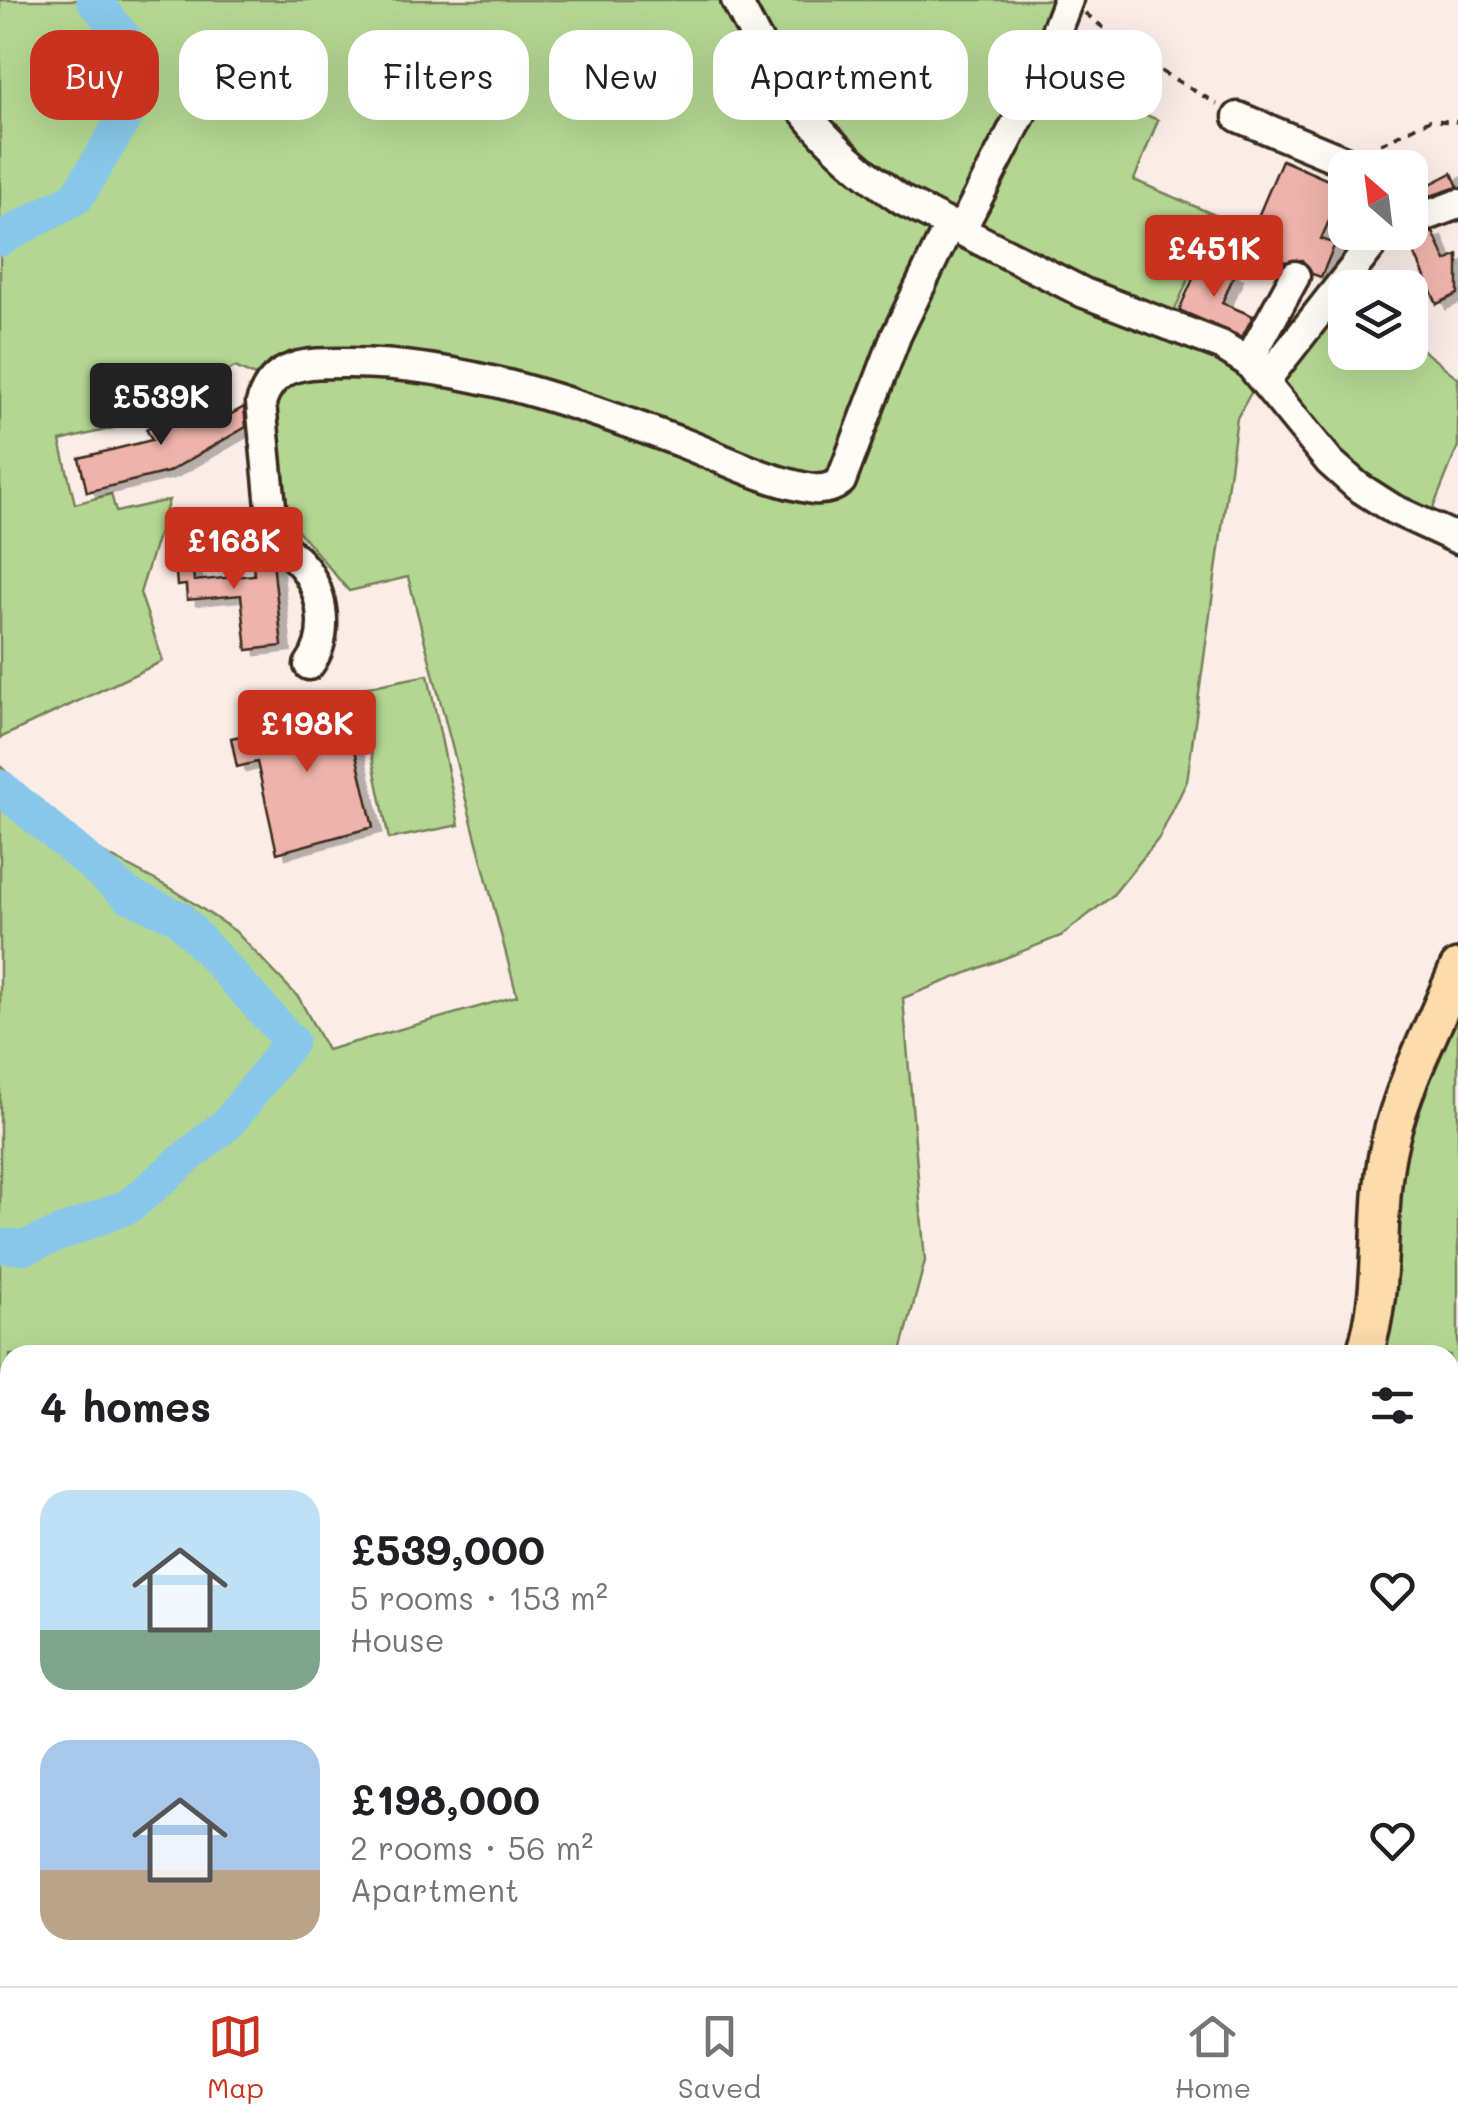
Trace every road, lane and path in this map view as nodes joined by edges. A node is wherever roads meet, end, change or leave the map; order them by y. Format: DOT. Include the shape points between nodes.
graph roads {
  1 [pos="736,0"];
  2 [pos="1074,5"];
  3 [pos="1238,117"];
  4 [pos="1458,122"];
  5 [pos="1373,150"];
  6 [pos="1328,156"];
  7 [pos="1458,204"];
  8 [pos="1428,215"];
  9 [pos="956,226"];
  10 [pos="1365,250"];
  11 [pos="1295,276"];
  12 [pos="1257,371"];
  13 [pos="274,538"];
  14 [pos="1458,538"];
  15 [pos="219,546"];
  16 [pos="309,666"];
  17 [pos="1458,968"];
  18 [pos="1366,1345"];
  1 -- 9 [label="street" via="808,120 876,182"];
  2 -- 3 [label="path" via="1147,63"];
  2 -- 9 [label="street"];
  3 -- 6 [label="street"];
  4 -- 5 [label="path" via="1430,120"];
  7 -- 8 [label="street"];
  9 -- 12 [label="street" via="1084,293 1221,346"];
  9 -- 13 [label="street" via="896,336 834,487 779,479 622,421 462,374 314,363 276,376 261,403"];
  10 -- 12 [label="street"];
  11 -- 12 [label="street"];
  12 -- 14 [label="street" via="1357,486"];
  13 -- 15 [label="street"];
  13 -- 16 [label="street" via="309,574 316,594 324,634"];
  17 -- 18 [label="main road" via="1390,1141 1378,1294"];
}
